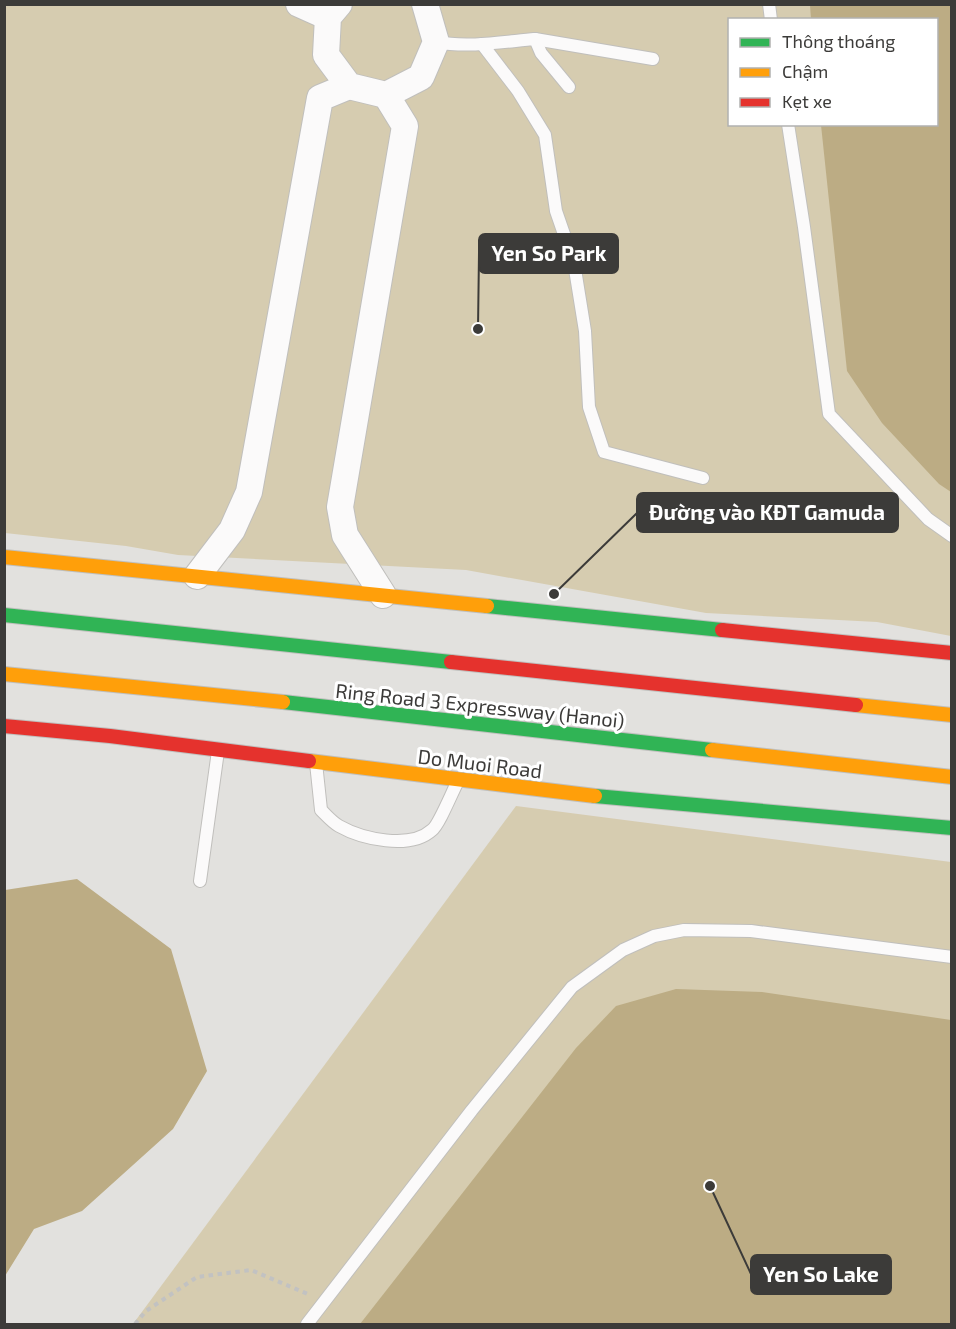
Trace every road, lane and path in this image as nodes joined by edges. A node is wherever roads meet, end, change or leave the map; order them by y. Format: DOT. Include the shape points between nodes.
graph roads {
  1 [pos="299,4"];
  2 [pos="424,4"];
  3 [pos="334,11"];
  4 [pos="534,39"];
  5 [pos="436,42"];
  6 [pos="482,44"];
  7 [pos="653,59"];
  8 [pos="349,86"];
  9 [pos="569,87"];
  10 [pos="387,95"];
  11 [pos="788,126"];
  12 [pos="703,478"];
  13 [pos="951,536"];
  14 [pos="4,557"];
  15 [pos="196,576"];
  16 [pos="383,595"];
  17 [pos="4,615"];
  18 [pos="951,653"];
  19 [pos="4,674"];
  20 [pos="951,715"];
  21 [pos="4,726"];
  22 [pos="219,750"];
  23 [pos="316,762"];
  24 [pos="951,777"];
  25 [pos="459,780"];
  26 [pos="951,828"];
  27 [pos="200,880"];
  28 [pos="951,957"];
  29 [pos="325,1301"];
  30 [pos="135,1324"];
  31 [pos="307,1324"];
  1 -- 3 [label="street"];
  2 -- 5 [label="street"];
  3 -- 8 [label="street" via="326,55"];
  4 -- 6 [label="lane"];
  4 -- 7 [label="lane"];
  4 -- 9 [label="lane"];
  5 -- 6 [label="lane"];
  5 -- 10 [label="street" via="421,77"];
  6 -- 12 [label="lane" via="545,135 556,211 574,263 585,330 589,407 604,452"];
  8 -- 10 [label="street"];
  8 -- 15 [label="street" via="320,98 249,492 232,530"];
  10 -- 16 [label="street" via="405,126 340,507 345,535"];
  11 -- 13 [label="lane" via="830,414 928,519"];
  14 -- 15 [label="main road"];
  15 -- 16 [label="main road"];
  16 -- 18 [label="main road"];
  17 -- 20 [label="main road, Ring Road 3 Expressway (Hanoi)"];
  19 -- 24 [label="main road, Ring Road 3 Expressway (Hanoi)"];
  21 -- 22 [label="main road, Do Muoi Road"];
  22 -- 23 [label="main road, Do Muoi Road"];
  22 -- 27 [label="lane"];
  23 -- 25 [label="main road, Do Muoi Road"];
  23 -- 25 [label="lane" via="321,810 337,825 359,835 398,842 420,838 434,829"];
  25 -- 26 [label="main road, Do Muoi Road"];
  28 -- 29 [label="lane" via="751,931 684,930 654,936 623,950 572,987"];
  29 -- 30 [label="path" via="251,1270 196,1277 146,1311"];
  29 -- 31 [label="lane"];
}
